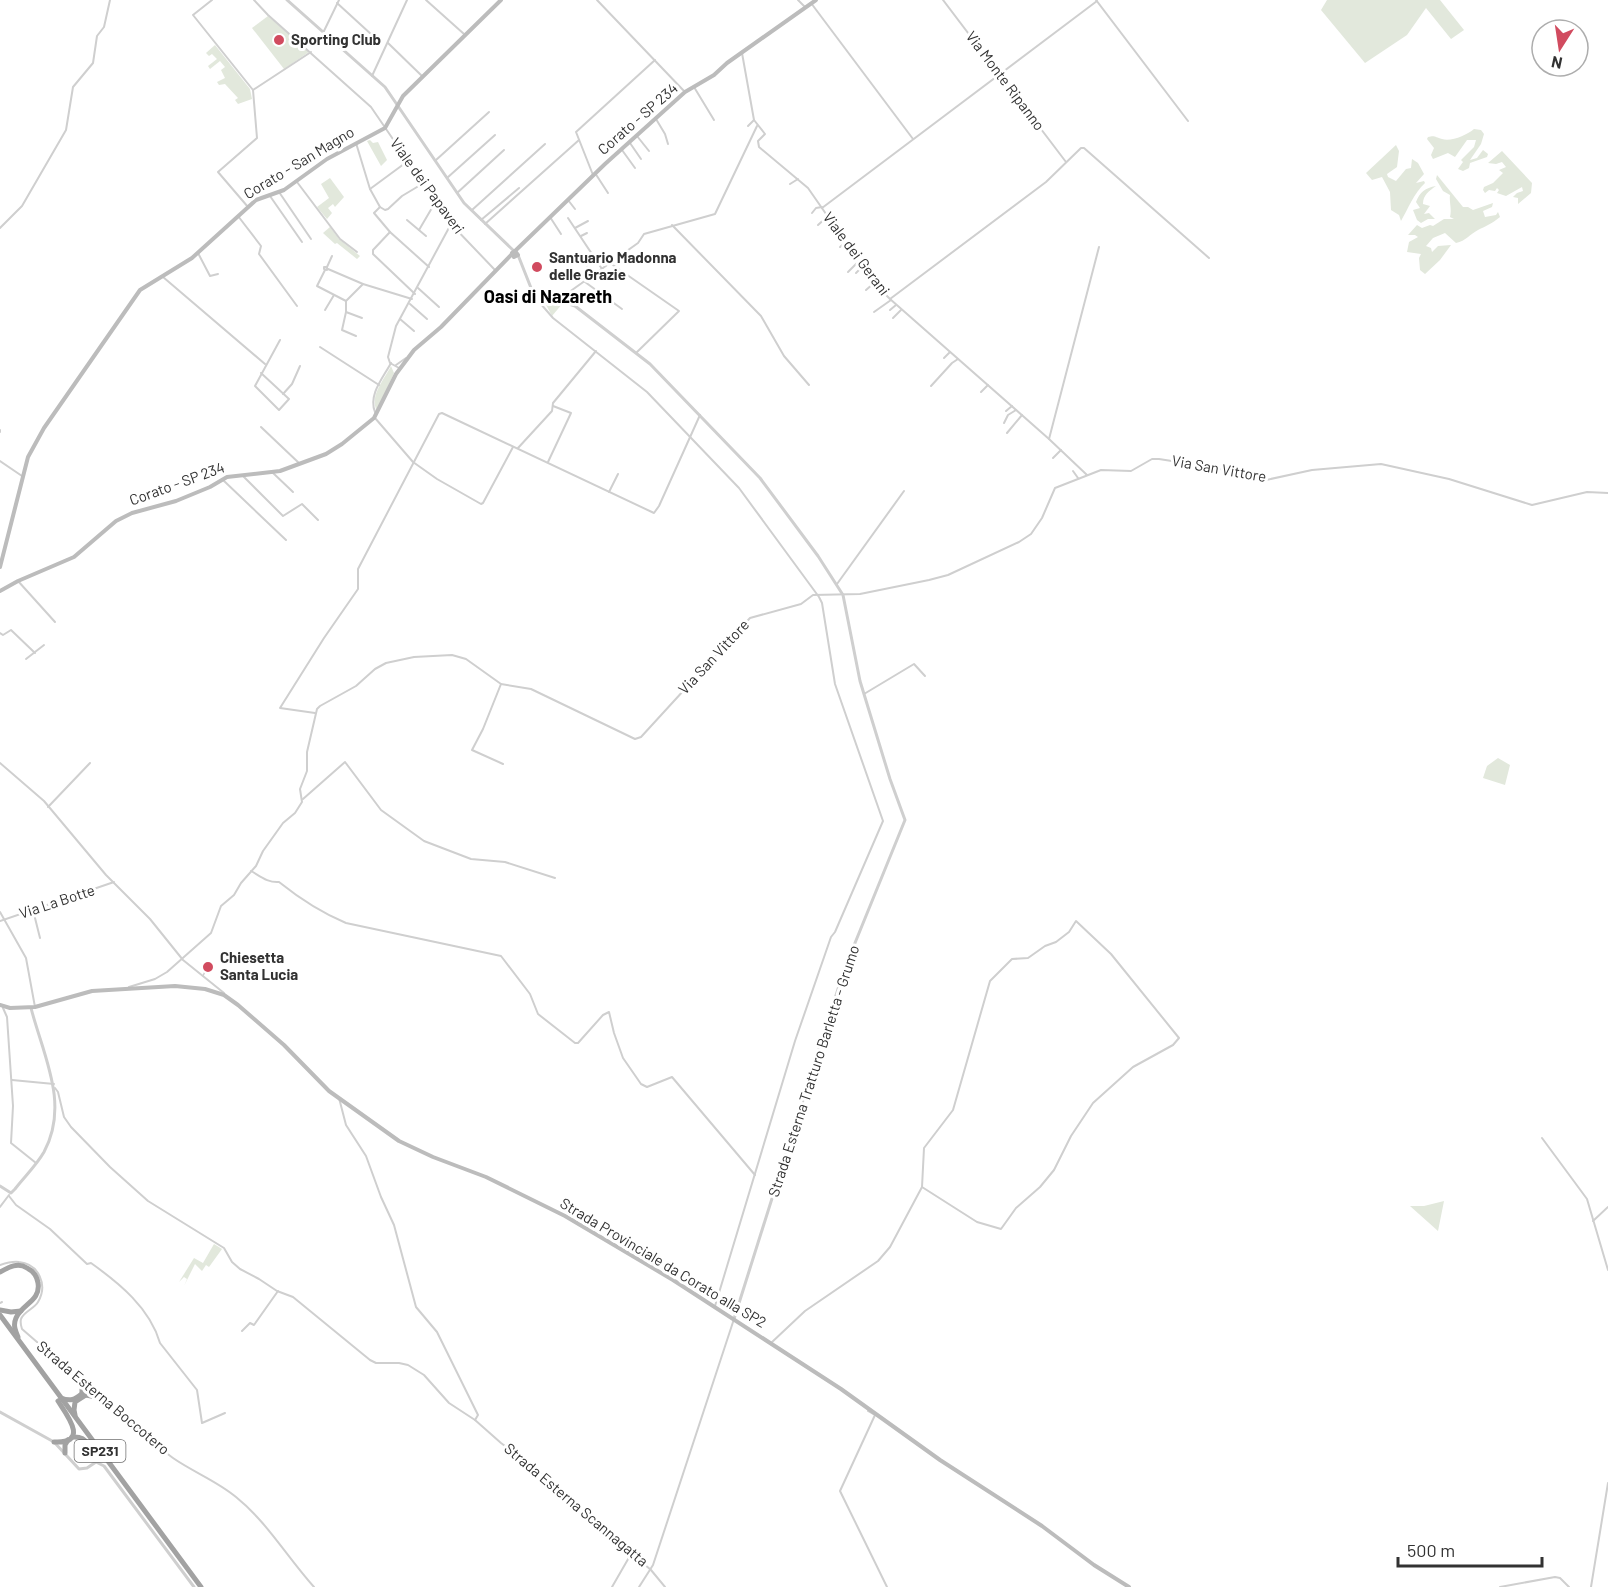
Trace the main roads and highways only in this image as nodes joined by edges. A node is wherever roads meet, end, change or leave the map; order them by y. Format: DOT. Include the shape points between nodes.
graph roads {
  1 [pos="501,0"];
  2 [pos="814,1"];
  3 [pos="0,567"];
  4 [pos="0,591"];
  5 [pos="2,1006"];
  6 [pos="0,1272"];
  7 [pos="0,1310"];
  8 [pos="21,1311"];
  9 [pos="0,1317"];
  10 [pos="34,1363"];
  11 [pos="82,1380"];
  12 [pos="91,1388"];
  13 [pos="84,1395"];
  14 [pos="101,1398"];
  15 [pos="59,1399"];
  16 [pos="82,1427"];
  17 [pos="54,1442"];
  18 [pos="65,1442"];
  19 [pos="96,1452"];
  20 [pos="65,1453"];
  21 [pos="197,1587"];
  22 [pos="1129,1587"];
  1 -- 3 [label="main road, Corato - San Magno" via="404,96 386,128 327,159 279,192 256,201 198,253 140,290 28,457"];
  2 -- 4 [label="main road, Corato - SP 234" via="685,92 594,174 409,356 375,416 359,432 334,449 300,464 227,477 176,501 132,513 116,521 74,557"];
  5 -- 22 [label="main road, Strada Provinciale da Corato alla SP2" via="33,1007 92,991 191,986 224,996 267,1030 329,1091 410,1147 486,1177 565,1216 715,1306"];
  6 -- 8 [label="highway" via="23,1265 37,1278 36,1297"];
  7 -- 8 [label="highway"];
  8 -- 10 [label="highway" via="15,1331"];
  9 -- 10 [label="highway, SP231"];
  9 -- 15 [label="highway, SP231"];
  10 -- 15 [label="highway, SP231"];
  11 -- 13 [label="highway"];
  12 -- 13 [label="highway"];
  13 -- 14 [label="highway"];
  13 -- 15 [label="highway" via="72,1401"];
  13 -- 16 [label="highway" via="74,1406"];
  15 -- 16 [label="highway, SP231"];
  15 -- 18 [label="highway" via="73,1424"];
  15 -- 19 [label="highway, SP231"];
  16 -- 21 [label="highway, SP231"];
  17 -- 18 [label="highway"];
  18 -- 19 [label="highway" via="80,1437"];
  18 -- 20 [label="highway"];
  19 -- 21 [label="highway, SP231"];
}
